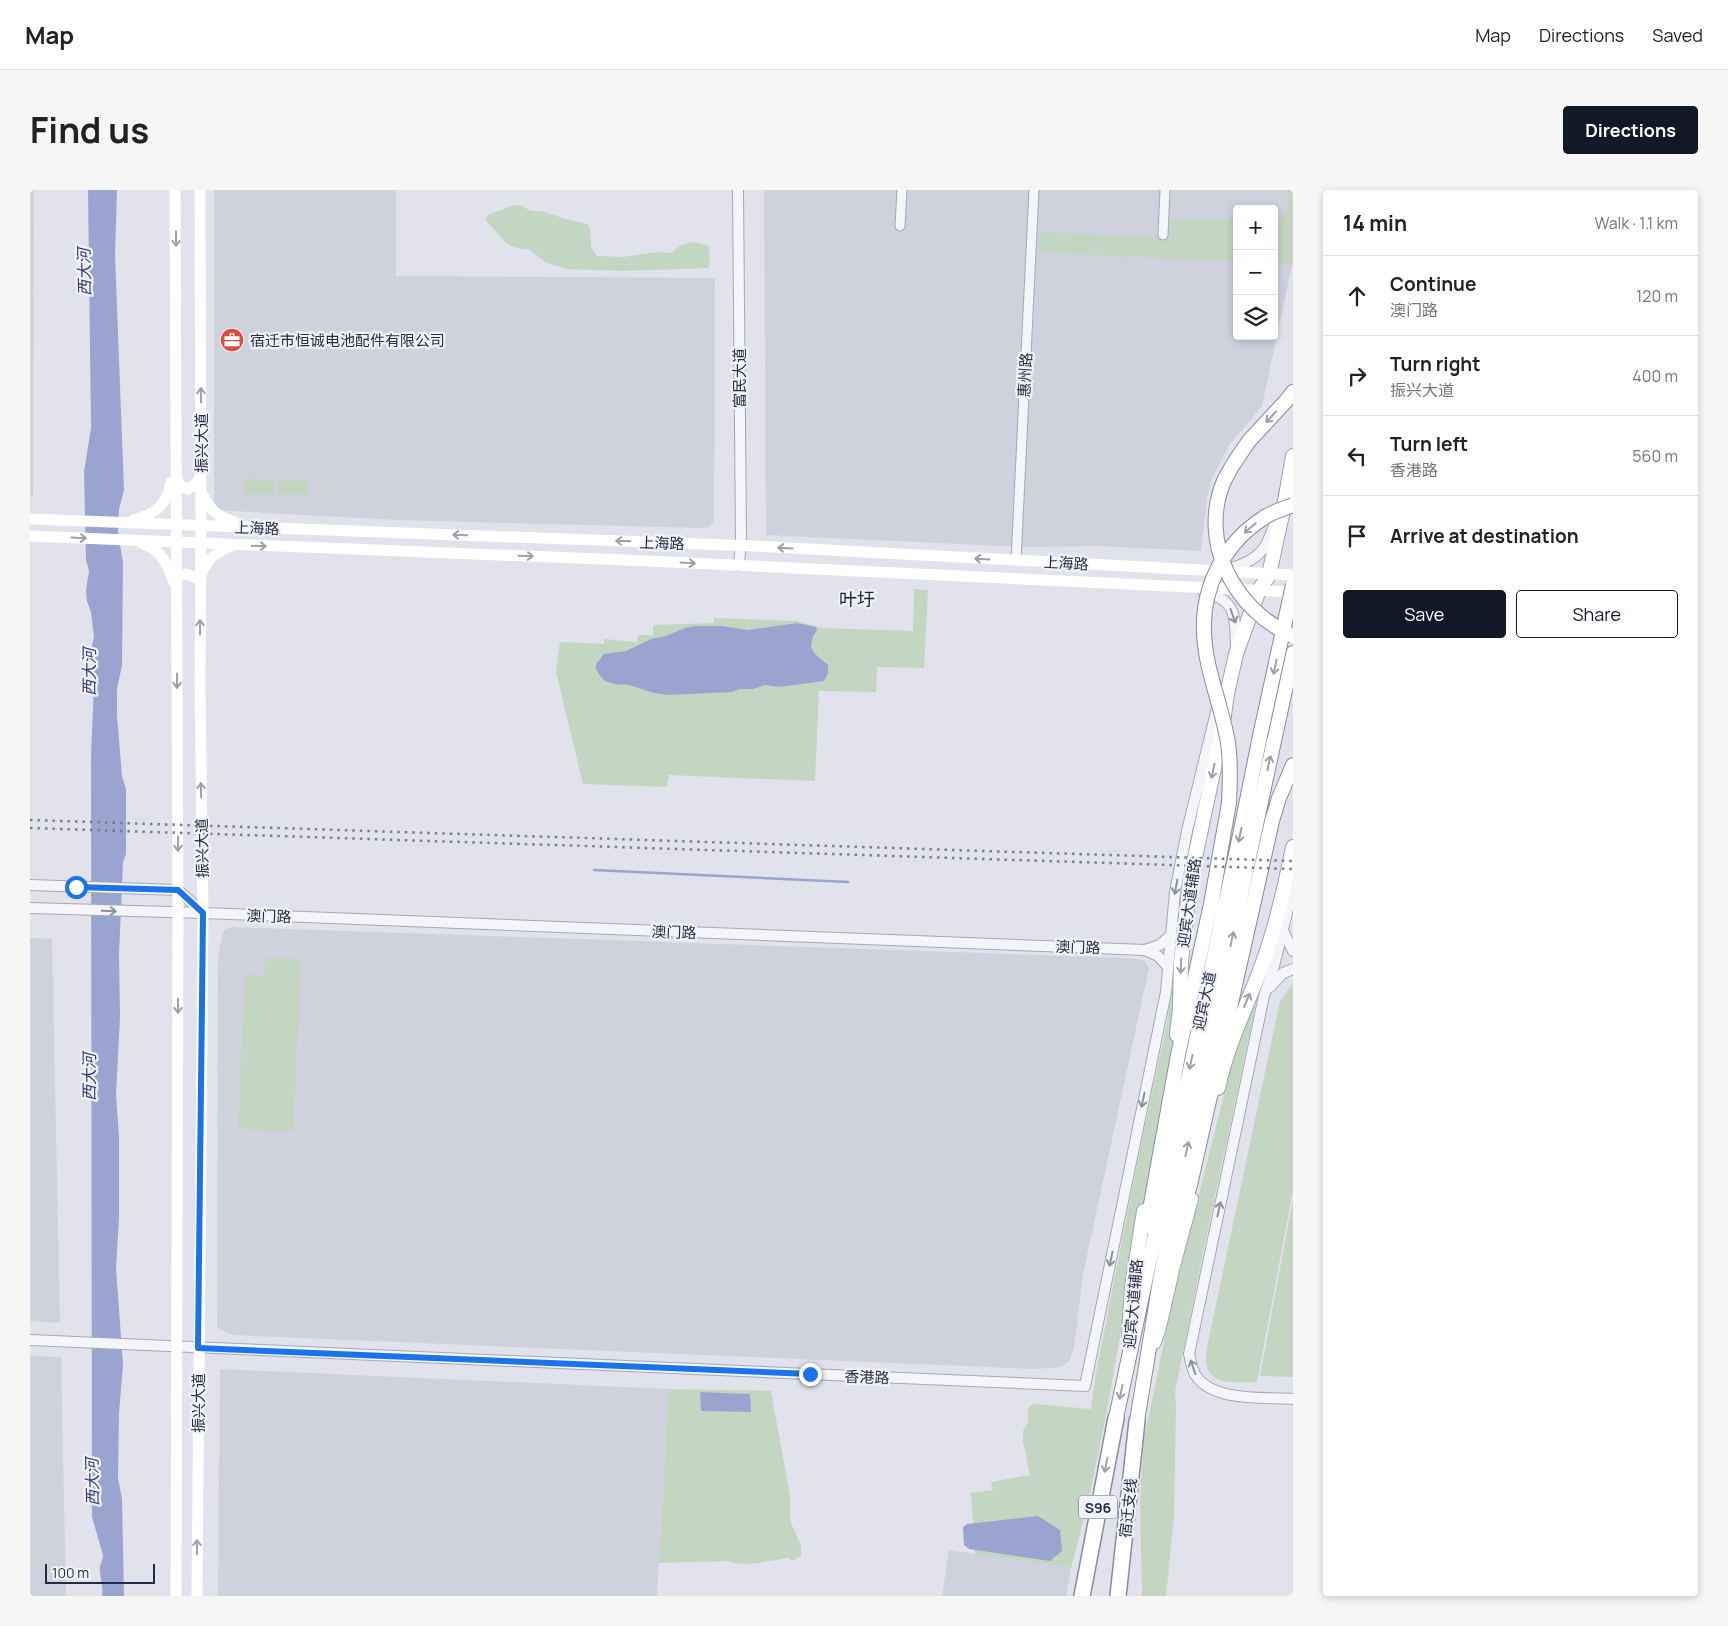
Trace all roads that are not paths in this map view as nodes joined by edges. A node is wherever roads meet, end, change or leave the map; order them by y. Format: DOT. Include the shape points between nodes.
graph roads {
  1 [pos="176,190"];
  2 [pos="200,190"];
  3 [pos="738,190"];
  4 [pos="902,190"];
  5 [pos="1034,190"];
  6 [pos="1165,190"];
  7 [pos="900,226"];
  8 [pos="1163,235"];
  9 [pos="1293,392"];
  10 [pos="176,450"];
  11 [pos="1293,456"];
  12 [pos="1293,469"];
  13 [pos="201,475"];
  14 [pos="177,479"];
  15 [pos="201,490"];
  16 [pos="1290,501"];
  17 [pos="30,519"];
  18 [pos="123,522"];
  19 [pos="142,523"];
  20 [pos="177,524"];
  21 [pos="201,525"];
  22 [pos="230,527"];
  23 [pos="253,528"];
  24 [pos="30,536"];
  25 [pos="132,540"];
  26 [pos="177,542"];
  27 [pos="645,542"];
  28 [pos="201,543"];
  29 [pos="234,545"];
  30 [pos="740,546"];
  31 [pos="822,550"];
  32 [pos="1016,560"];
  33 [pos="648,561"];
  34 [pos="739,565"];
  35 [pos="1127,566"];
  36 [pos="824,569"];
  37 [pos="1269,574"];
  38 [pos="1293,575"];
  39 [pos="201,576"];
  40 [pos="177,582"];
  41 [pos="1126,584"];
  42 [pos="1293,585"];
  43 [pos="1259,590"];
  44 [pos="1293,592"];
  45 [pos="1293,636"];
  46 [pos="1236,654"];
  47 [pos="1293,654"];
  48 [pos="1293,765"];
  49 [pos="1293,847"];
  50 [pos="30,886"];
  51 [pos="1293,888"];
  52 [pos="178,890"];
  53 [pos="30,908"];
  54 [pos="178,913"];
  55 [pos="203,913"];
  56 [pos="1283,931"];
  57 [pos="1170,936"];
  58 [pos="1145,950"];
  59 [pos="1293,951"];
  60 [pos="1167,966"];
  61 [pos="1293,970"];
  62 [pos="1264,996"];
  63 [pos="1160,1281"];
  64 [pos="30,1340"];
  65 [pos="178,1346"];
  66 [pos="198,1348"];
  67 [pos="1127,1360"];
  68 [pos="1145,1367"];
  69 [pos="1293,1399"];
  70 [pos="1116,1418"];
  71 [pos="1137,1421"];
  72 [pos="176,1596"];
  73 [pos="197,1596"];
  74 [pos="1082,1596"];
  75 [pos="1118,1596"];
  1 -- 10 [label="main road, 振兴大道, one-way"];
  13 -- 2 [label="main road, 振兴大道, one-way"];
  3 -- 30 [label="street, 富民大道"];
  4 -- 7 [label="street"];
  5 -- 32 [label="street, 惠州路"];
  6 -- 8 [label="street"];
  9 -- 45 [label="main road, one-way, bridge" via="1236,459 1222,488 1216,528 1219,552 1243,599 1262,619"];
  10 -- 14 [label="main road, 振兴大道"];
  10 -- 18 [label="main road" via="169,495 164,502 148,514"];
  11 -- 16 [label="main road, 迎宾大道辅路"];
  12 -- 16 [label="main road"];
  13 -- 14 [label="main road" via="188,489 180,486"];
  13 -- 15 [label="main road, 振兴大道"];
  14 -- 20 [label="main road, 振兴大道"];
  15 -- 21 [label="main road, 振兴大道"];
  15 -- 23 [label="main road" via="214,513 224,520"];
  16 -- 35 [label="street" via="1264,547 1242,565 1231,568"];
  16 -- 37 [label="main road, 迎宾大道辅路"];
  16 -- 67 [label="main road, one-way, bridge" via="1246,531 1229,550 1213,578 1205,603 1204,633 1208,662 1228,742 1231,770 1229,804 1212,904 1178,1055 1150,1205"];
  17 -- 18 [label="main road, 上海路"];
  18 -- 19 [label="main road, 上海路"];
  19 -- 20 [label="main road, 上海路"];
  19 -- 25 [label="main road" via="141,535"];
  20 -- 21 [label="main road, 上海路"];
  20 -- 26 [label="main road, 振兴大道"];
  21 -- 22 [label="main road, 上海路"];
  21 -- 28 [label="main road, 振兴大道"];
  22 -- 23 [label="main road, 上海路"];
  22 -- 29 [label="main road" via="226,536"];
  27 -- 23 [label="main road, 上海路, one-way"];
  24 -- 25 [label="main road, 上海路, one-way"];
  25 -- 26 [label="main road, 上海路"];
  25 -- 40 [label="main road" via="152,547"];
  26 -- 28 [label="main road, 上海路"];
  26 -- 40 [label="main road, 振兴大道"];
  27 -- 30 [label="main road, 上海路"];
  27 -- 33 [label="main road" via="654,550 653,558"];
  28 -- 29 [label="main road, 上海路"];
  28 -- 39 [label="main road, 振兴大道"];
  29 -- 33 [label="main road, 上海路, one-way"];
  29 -- 39 [label="main road" via="212,556"];
  31 -- 30 [label="main road, 上海路, one-way"];
  30 -- 34 [label="street, 富民大道"];
  32 -- 31 [label="main road, 上海路, one-way"];
  31 -- 36 [label="main road" via="819,563"];
  32 -- 35 [label="main road, 上海路"];
  33 -- 34 [label="main road, 上海路, one-way"];
  34 -- 36 [label="main road, 上海路"];
  35 -- 37 [label="main road, 上海路"];
  36 -- 41 [label="main road, 上海路"];
  37 -- 38 [label="main road, 上海路"];
  37 -- 43 [label="main road, 迎宾大道辅路"];
  39 -- 40 [label="main road" via="188,574"];
  55 -- 39 [label="main road, 振兴大道, one-way"];
  40 -- 52 [label="main road, 振兴大道, one-way"];
  41 -- 43 [label="main road, 上海路"];
  41 -- 46 [label="street, one-way" via="1218,596 1227,602 1232,612 1236,626"];
  42 -- 67 [label="main road, 迎宾大道, one-way, bridge"];
  43 -- 44 [label="main road, 上海路"];
  43 -- 46 [label="main road, 迎宾大道辅路"];
  46 -- 57 [label="street, one-way" via="1223,685 1187,831"];
  46 -- 67 [label="main road, 迎宾大道辅路, one-way" via="1190,881 1178,1025 1132,1287"];
  63 -- 47 [label="main road, 迎宾大道, one-way"];
  48 -- 63 [label="main road" via="1279,798 1267,843 1190,1185"];
  68 -- 49 [label="main road, 迎宾大道辅路, one-way" via="1159,1327 1219,1082 1273,932"];
  50 -- 52 [label="street"];
  51 -- 56 [label="street"];
  52 -- 54 [label="main road, 振兴大道"];
  52 -- 55 [label="street"];
  53 -- 54 [label="street, 澳门路, one-way"];
  54 -- 55 [label="street, 澳门路"];
  54 -- 65 [label="main road, 振兴大道, one-way"];
  55 -- 58 [label="street, 澳门路"];
  55 -- 66 [label="main road, 振兴大道"];
  56 -- 59 [label="street"];
  56 -- 62 [label="street"];
  57 -- 58 [label="street"];
  57 -- 60 [label="street"];
  58 -- 60 [label="street" via="1158,956"];
  60 -- 66 [label="street, 香港路, one-way" via="1166,992 1085,1386"];
  61 -- 62 [label="street" via="1277,977"];
  69 -- 62 [label="street, one-way" via="1214,1391 1196,1376 1189,1354"];
  63 -- 68 [label="main road, 迎宾大道"];
  64 -- 65 [label="street, 香港路"];
  65 -- 66 [label="street, 香港路"];
  65 -- 72 [label="main road, 振兴大道"];
  73 -- 66 [label="main road, 振兴大道, one-way"];
  67 -- 70 [label="main road, 迎宾大道, one-way"];
  68 -- 71 [label="main road, 迎宾大道"];
  70 -- 74 [label="highway, 宿迁支线 / S96, one-way"];
  71 -- 75 [label="highway, 宿迁支线 / S96"];
}
